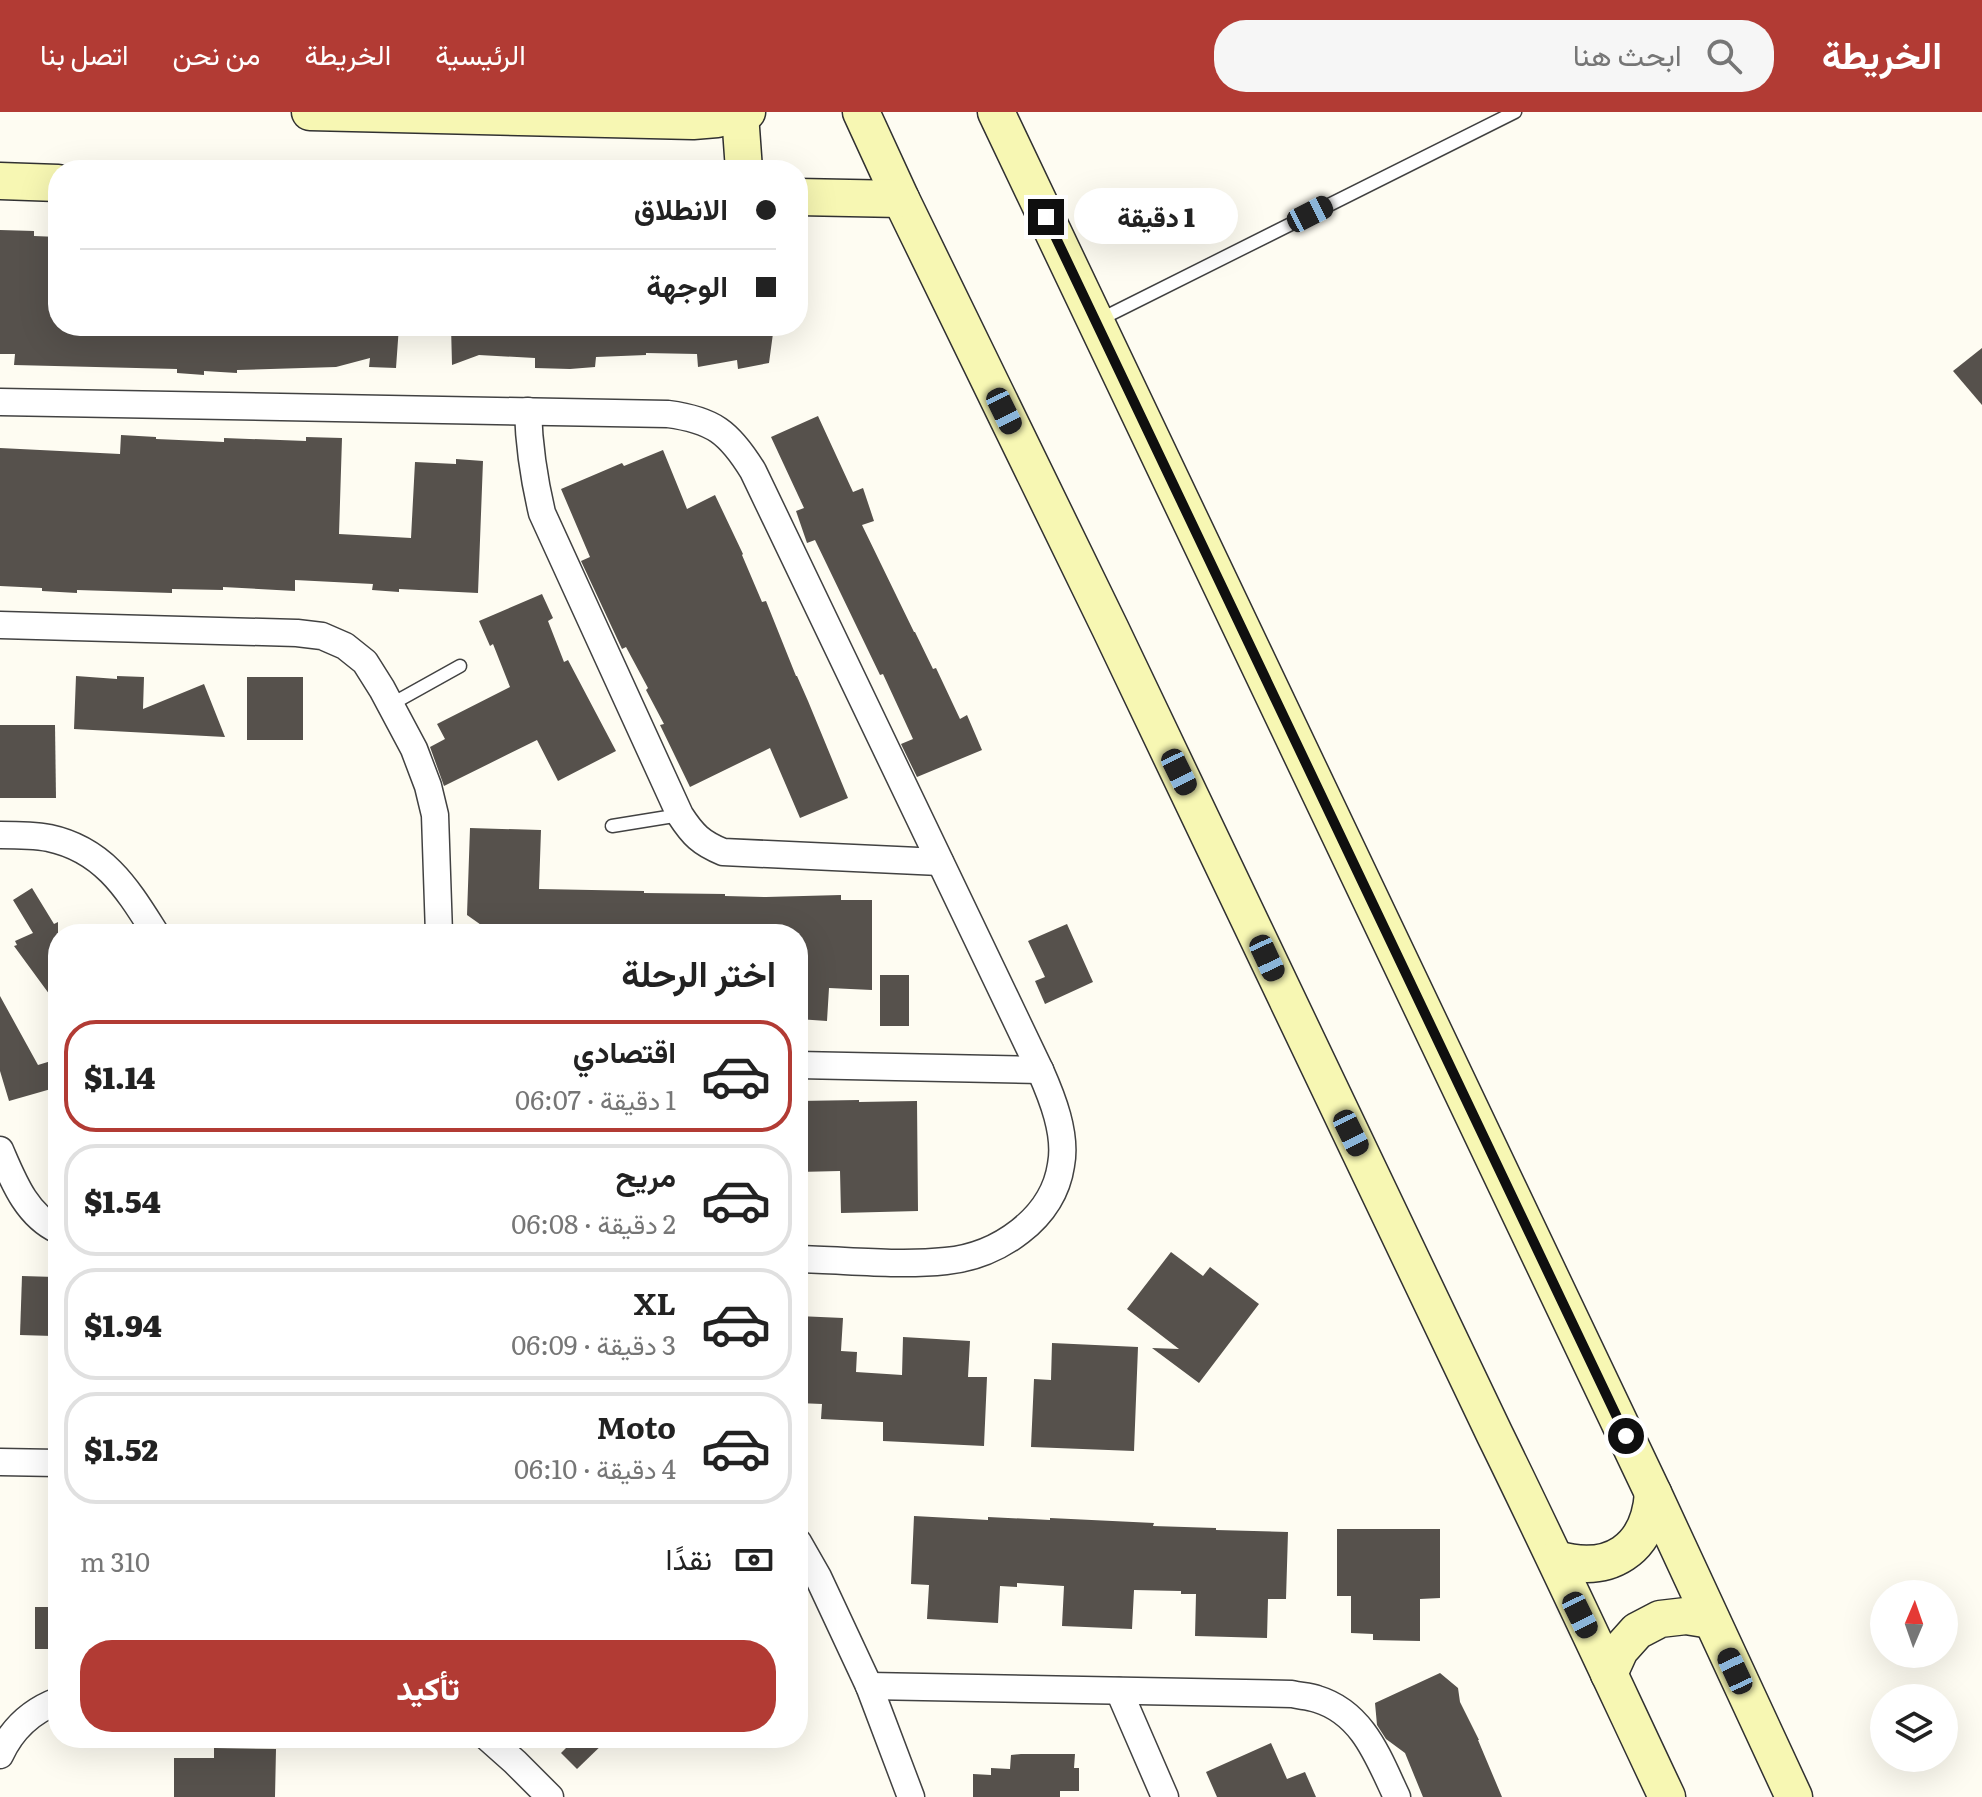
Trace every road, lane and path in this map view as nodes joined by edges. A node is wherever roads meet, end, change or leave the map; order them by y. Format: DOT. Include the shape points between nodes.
graph roads {
  1 [pos="310,112"];
  2 [pos="861,112"];
  3 [pos="996,112"];
  4 [pos="1515,112"];
  5 [pos="744,113"];
  6 [pos="744,160"];
  7 [pos="0,181"];
  8 [pos="48,183"];
  9 [pos="808,197"];
  10 [pos="901,199"];
  11 [pos="1096,322"];
  12 [pos="0,402"];
  13 [pos="528,411"];
  14 [pos="0,625"];
  15 [pos="460,666"];
  16 [pos="390,705"];
  17 [pos="680,815"];
  18 [pos="612,826"];
  19 [pos="0,835"];
  20 [pos="940,862"];
  21 [pos="150,924"];
  22 [pos="439,924"];
  23 [pos="808,1065"];
  24 [pos="1040,1070"];
  25 [pos="0,1150"];
  26 [pos="7,1185"];
  27 [pos="48,1224"];
  28 [pos="808,1259"];
  29 [pos="0,1462"];
  30 [pos="48,1463"];
  31 [pos="1653,1493"];
  32 [pos="808,1558"];
  33 [pos="1556,1559"];
  34 [pos="1711,1620"];
  35 [pos="1609,1674"];
  36 [pos="869,1686"];
  37 [pos="1119,1691"];
  38 [pos="48,1705"];
  39 [pos="9,1726"];
  40 [pos="499,1748"];
  41 [pos="0,1755"];
  42 [pos="550,1797"];
  43 [pos="911,1797"];
  44 [pos="1165,1797"];
  45 [pos="1397,1797"];
  46 [pos="1667,1797"];
  47 [pos="1794,1797"];
  1 -- 5 [label="street" via="693,121"];
  2 -- 10 [label="street"];
  3 -- 11 [label="street"];
  4 -- 11 [label="lane"];
  5 -- 6 [label="street"];
  7 -- 8 [label="street"];
  9 -- 10 [label="street"];
  10 -- 33 [label="street"];
  11 -- 31 [label="street"];
  12 -- 13 [label="street"];
  13 -- 17 [label="street" via="542,513"];
  13 -- 20 [label="street" via="693,417 738,446"];
  14 -- 16 [label="street" via="322,636 365,662"];
  15 -- 16 [label="lane"];
  16 -- 22 [label="street" via="422,768 433,805"];
  17 -- 18 [label="lane"];
  17 -- 20 [label="street" via="705,844 723,852"];
  19 -- 21 [label="street" via="49,838 84,850 121,880"];
  20 -- 24 [label="street"];
  23 -- 24 [label="street"];
  24 -- 28 [label="street" via="1061,1132 1062,1164 1034,1219 1010,1239 949,1261"];
  25 -- 26 [label="street"];
  26 -- 27 [label="street"];
  29 -- 30 [label="street"];
  31 -- 33 [label="street" via="1646,1527 1623,1553 1590,1565"];
  31 -- 34 [label="street"];
  32 -- 36 [label="street"];
  33 -- 35 [label="street"];
  34 -- 35 [label="street" via="1660,1619 1637,1631"];
  34 -- 47 [label="street"];
  35 -- 46 [label="street"];
  36 -- 37 [label="street"];
  36 -- 43 [label="street"];
  37 -- 44 [label="street"];
  37 -- 45 [label="street" via="1292,1694 1316,1699 1358,1724"];
  38 -- 39 [label="street"];
  39 -- 41 [label="street"];
  40 -- 42 [label="street"];
}
